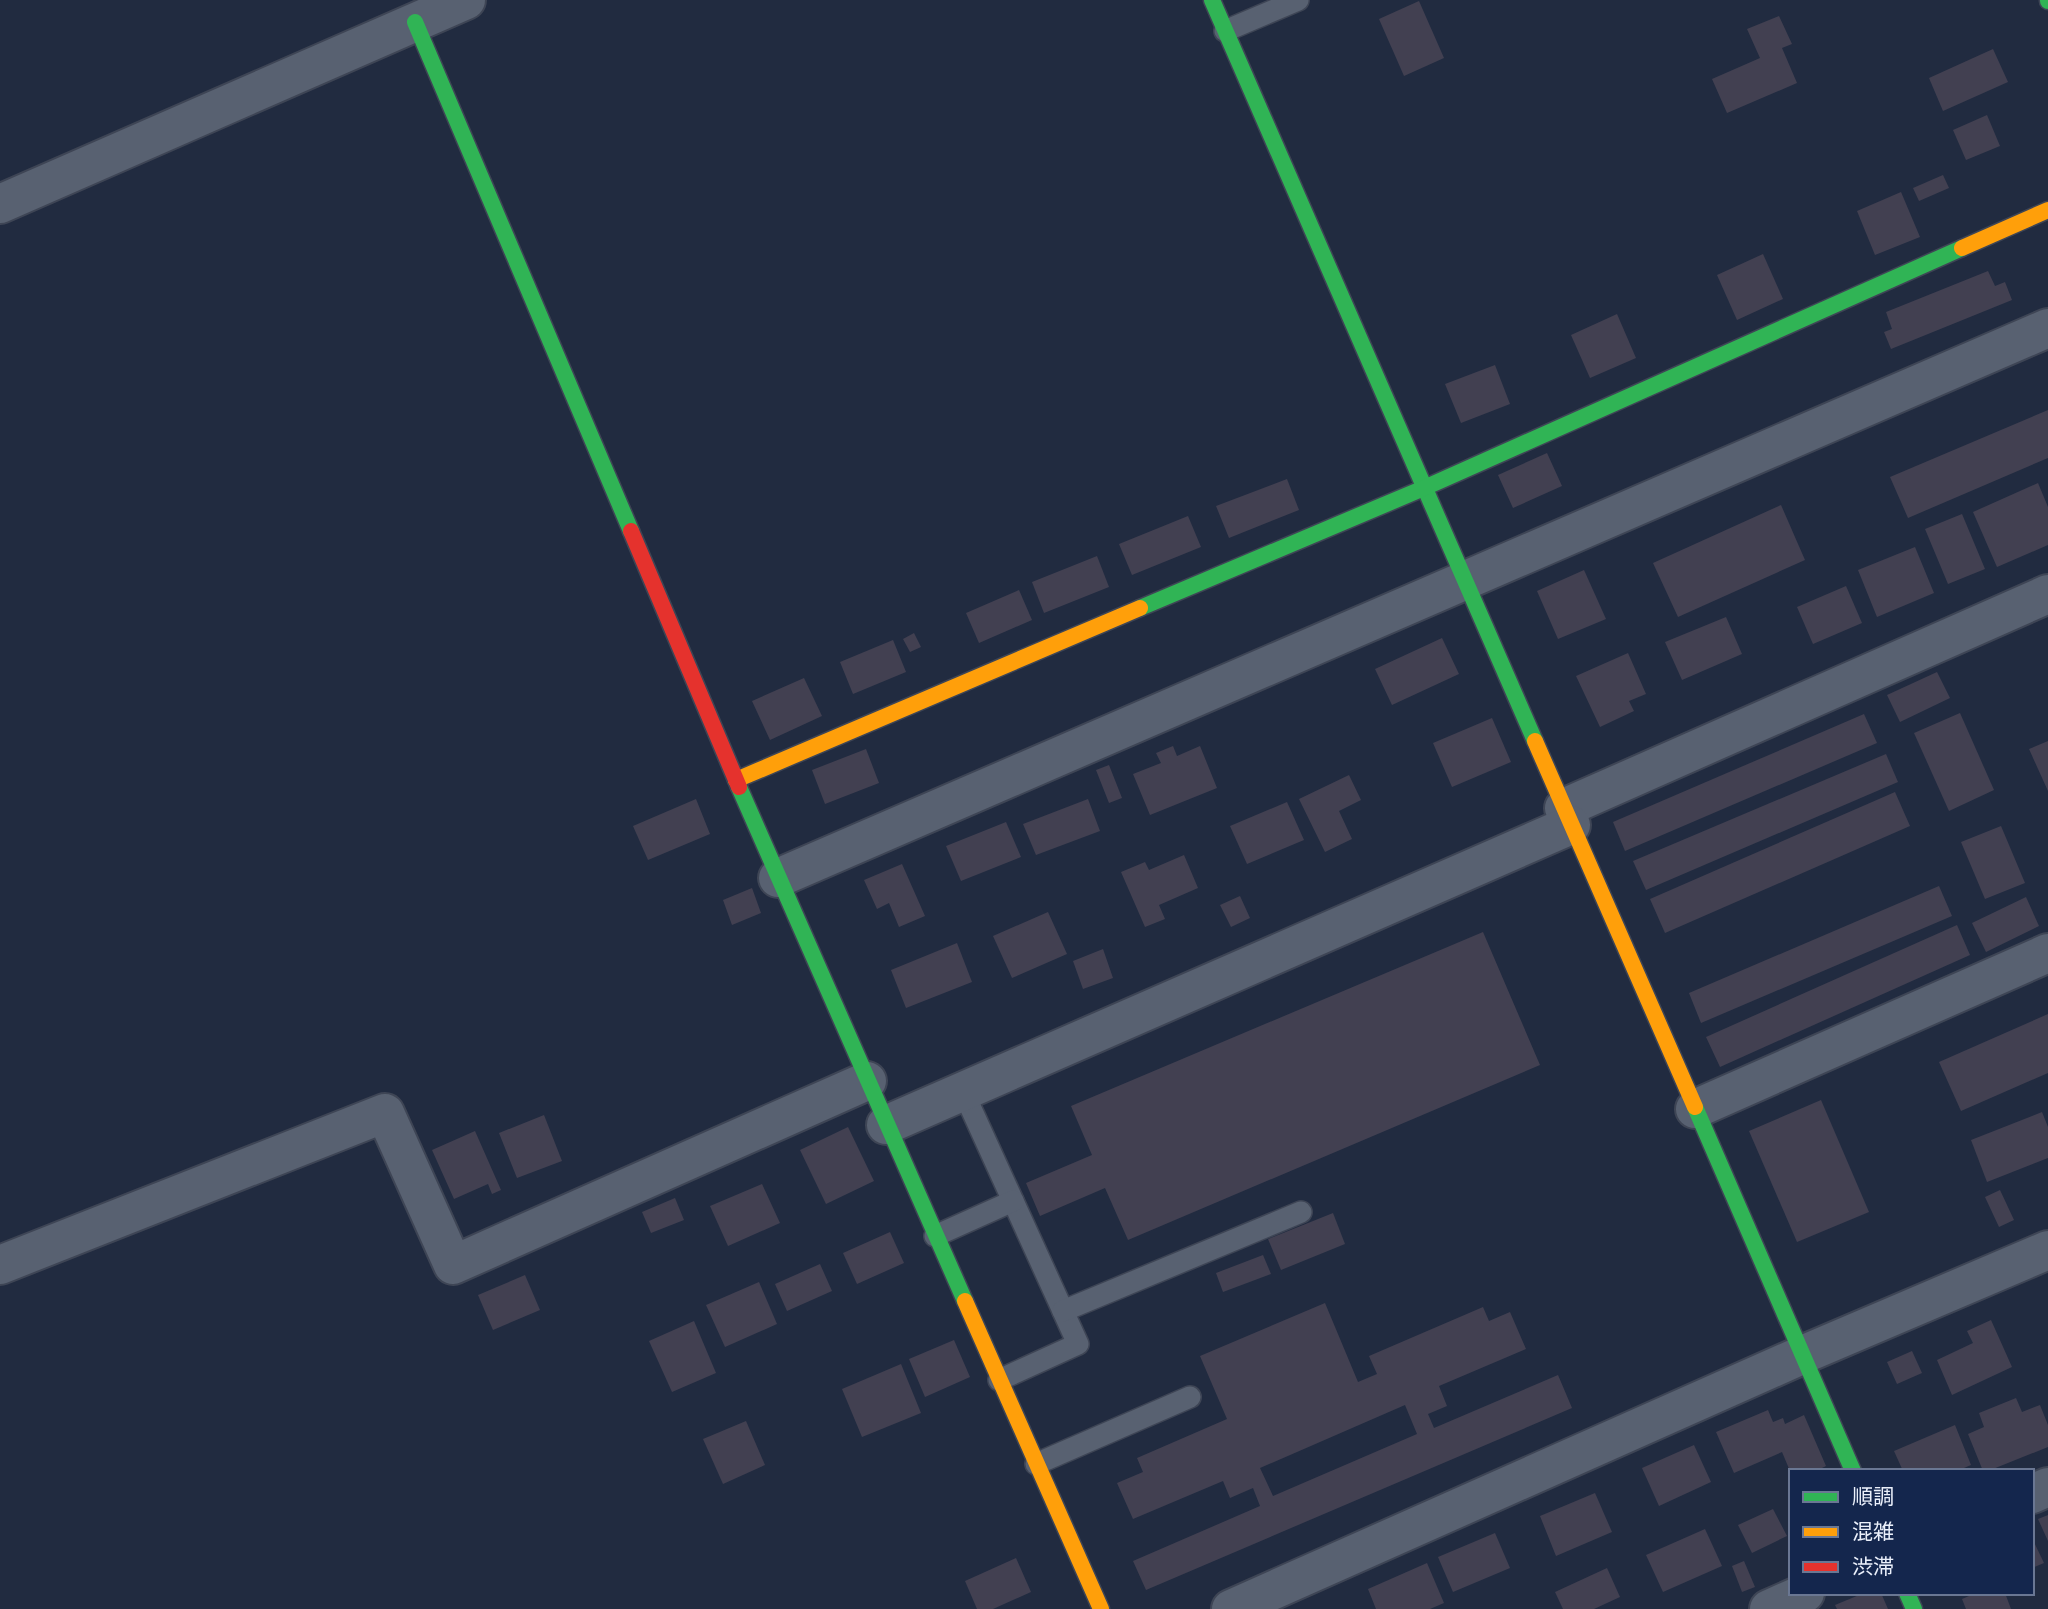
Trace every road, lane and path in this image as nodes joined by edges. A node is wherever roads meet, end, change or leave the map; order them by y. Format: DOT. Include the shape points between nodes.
graph roads {
  1 [pos="466,0"];
  2 [pos="1212,0"];
  3 [pos="1298,0"];
  4 [pos="415,22"];
  5 [pos="1225,31"];
  6 [pos="0,204"];
  7 [pos="2048,210"];
  8 [pos="2048,328"];
  9 [pos="1424,488"];
  10 [pos="1465,581"];
  11 [pos="2048,594"];
  12 [pos="736,780"];
  13 [pos="1568,816"];
  14 [pos="778,878"];
  15 [pos="2048,953"];
  16 [pos="867,1081"];
  17 [pos="963,1091"];
  18 [pos="1695,1109"];
  19 [pos="886,1125"];
  20 [pos="1013,1202"];
  21 [pos="1301,1212"];
  22 [pos="935,1236"];
  23 [pos="2048,1250"];
  24 [pos="0,1265"];
  25 [pos="1063,1311"];
  26 [pos="1802,1355"];
  27 [pos="999,1380"];
  28 [pos="1190,1397"];
  29 [pos="1036,1464"];
  30 [pos="1852,1469"];
  31 [pos="1800,1595"];
  32 [pos="1101,1609"];
  33 [pos="1231,1609"];
  34 [pos="1769,1609"];
  1 -- 4 [label="street"];
  2 -- 5 [label="street"];
  3 -- 5 [label="lane"];
  4 -- 6 [label="street"];
  4 -- 12 [label="street"];
  5 -- 9 [label="street"];
  7 -- 9 [label="street"];
  8 -- 10 [label="street"];
  9 -- 10 [label="street"];
  9 -- 12 [label="street"];
  10 -- 13 [label="street"];
  10 -- 14 [label="street"];
  11 -- 13 [label="street"];
  12 -- 14 [label="street"];
  13 -- 17 [label="street"];
  13 -- 18 [label="street"];
  14 -- 16 [label="street"];
  15 -- 18 [label="street"];
  16 -- 19 [label="street"];
  16 -- 24 [label="street" via="453,1265 385,1113"];
  17 -- 19 [label="street"];
  17 -- 20 [label="lane"];
  18 -- 26 [label="street"];
  19 -- 22 [label="street"];
  20 -- 22 [label="lane"];
  20 -- 25 [label="lane"];
  21 -- 25 [label="lane"];
  22 -- 27 [label="street"];
  23 -- 26 [label="street"];
  25 -- 27 [label="lane" via="1078,1344"];
  26 -- 30 [label="street"];
  26 -- 33 [label="street"];
  27 -- 29 [label="street"];
  28 -- 29 [label="lane"];
  29 -- 32 [label="street"];
  31 -- 34 [label="street"];
}
